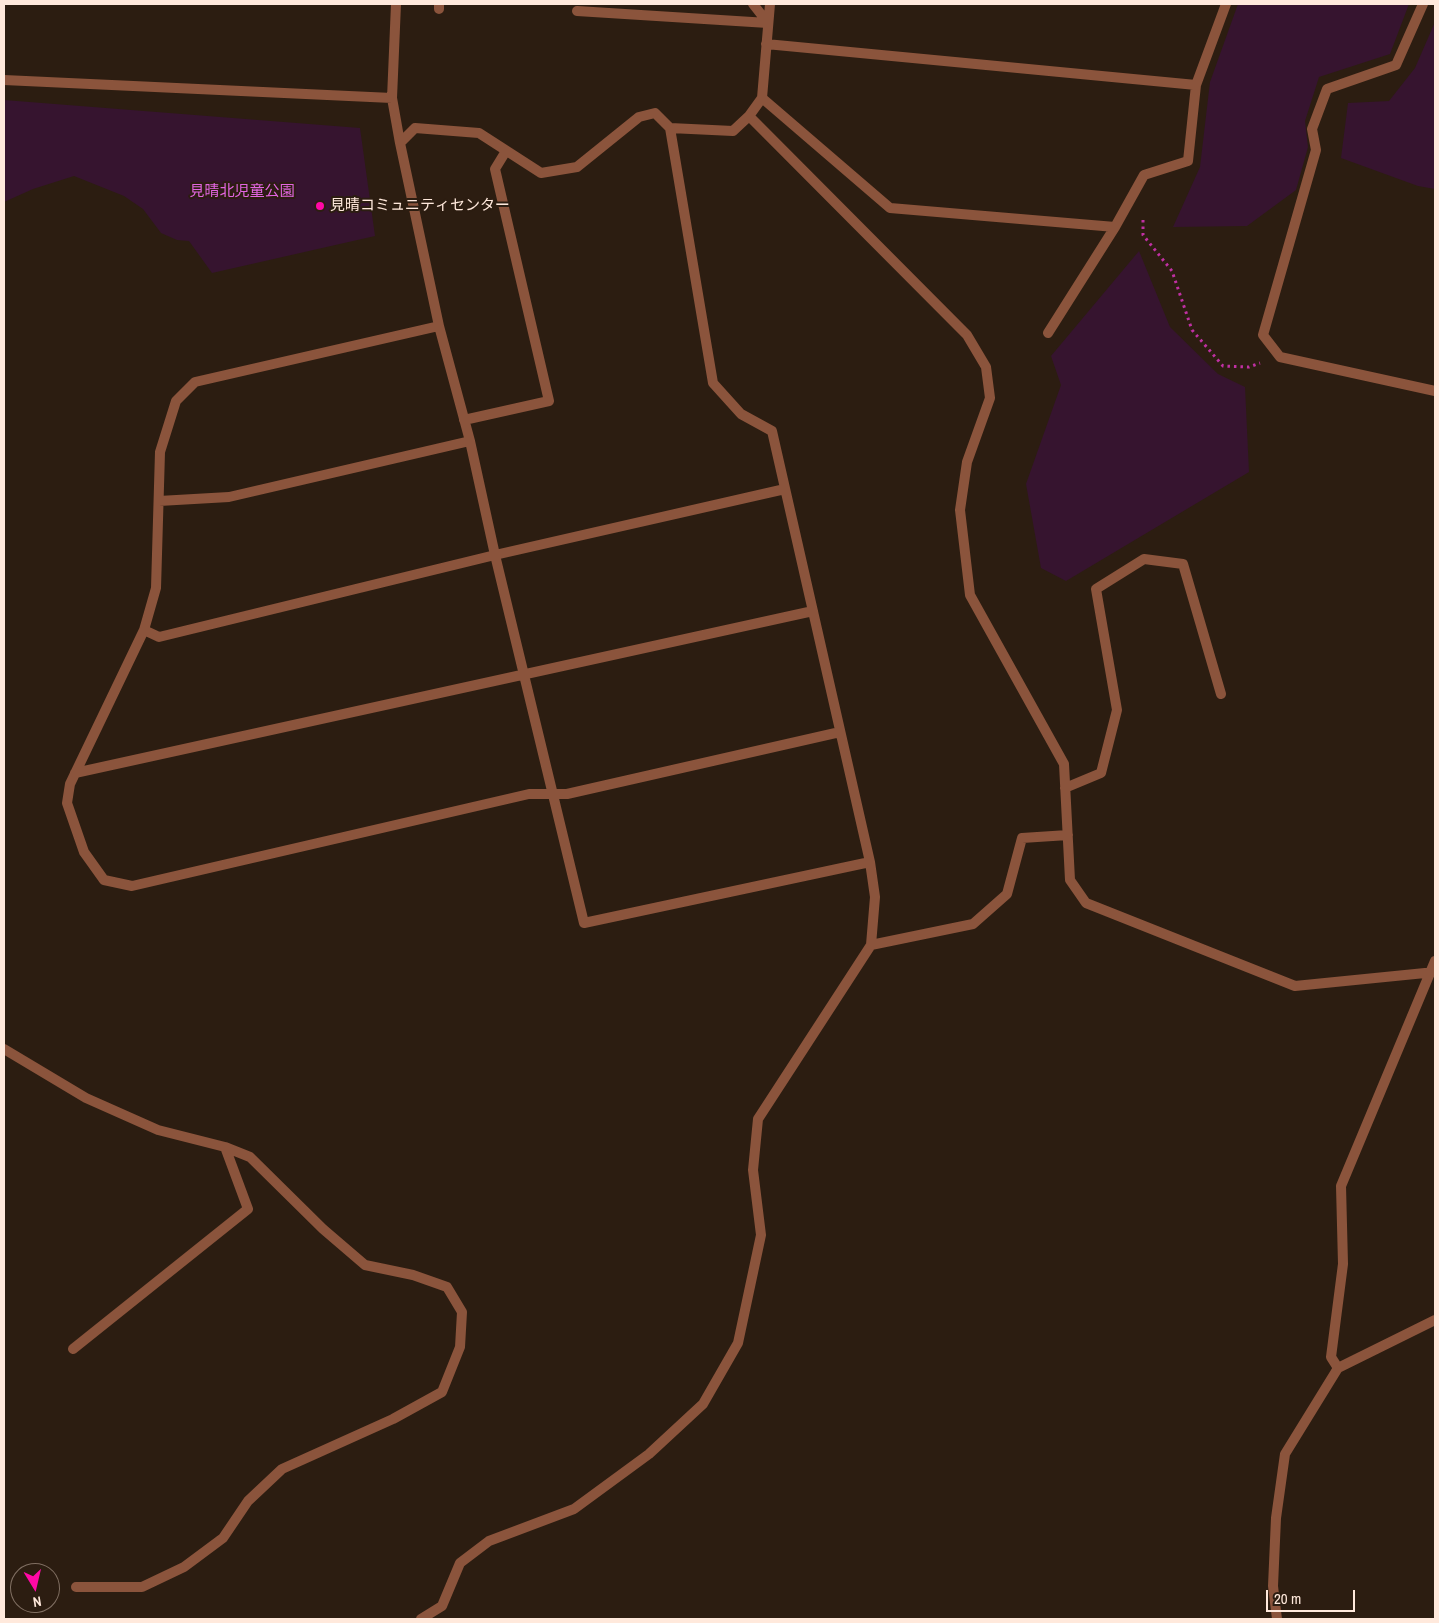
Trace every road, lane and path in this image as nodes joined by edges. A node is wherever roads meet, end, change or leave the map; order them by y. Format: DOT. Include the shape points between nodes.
graph roads {
  1 [pos="396,4"];
  2 [pos="753,4"];
  3 [pos="770,4"];
  4 [pos="1226,4"];
  5 [pos="1423,4"];
  6 [pos="576,11"];
  7 [pos="768,23"];
  8 [pos="766,44"];
  9 [pos="4,80"];
  10 [pos="1196,85"];
  11 [pos="392,98"];
  12 [pos="762,98"];
  13 [pos="749,116"];
  14 [pos="670,128"];
  15 [pos="400,144"];
  16 [pos="506,150"];
  17 [pos="1143,215"];
  18 [pos="1114,227"];
  19 [pos="439,326"];
  20 [pos="1048,333"];
  21 [pos="1280,356"];
  22 [pos="1435,391"];
  23 [pos="464,420"];
  24 [pos="470,441"];
  25 [pos="785,489"];
  26 [pos="159,501"];
  27 [pos="495,555"];
  28 [pos="812,611"];
  29 [pos="144,630"];
  30 [pos="524,674"];
  31 [pos="1221,694"];
  32 [pos="840,732"];
  33 [pos="75,773"];
  34 [pos="1065,788"];
  35 [pos="553,793"];
  36 [pos="1068,835"];
  37 [pos="870,862"];
  38 [pos="870,946"];
  39 [pos="1435,961"];
  40 [pos="1433,972"];
  41 [pos="4,1049"];
  42 [pos="225,1147"];
  43 [pos="1435,1320"];
  44 [pos="73,1349"];
  45 [pos="1338,1368"];
  46 [pos="76,1587"];
  47 [pos="421,1619"];
  48 [pos="1277,1619"];
  1 -- 11 [label="street"];
  2 -- 7 [label="street"];
  3 -- 7 [label="street"];
  4 -- 10 [label="street"];
  5 -- 21 [label="street" via="1396,65 1327,89 1312,129 1316,150 1263,335"];
  6 -- 7 [label="street"];
  7 -- 8 [label="street"];
  8 -- 10 [label="street"];
  8 -- 12 [label="street"];
  9 -- 11 [label="street"];
  10 -- 18 [label="street" via="1188,161 1144,175"];
  11 -- 15 [label="street"];
  12 -- 13 [label="street"];
  12 -- 18 [label="street" via="890,208"];
  13 -- 14 [label="street" via="733,131"];
  13 -- 34 [label="street" via="967,335 986,367 990,398 967,462 960,510 970,595 1064,764"];
  14 -- 16 [label="street" via="655,113 639,116 577,167 540,173"];
  14 -- 25 [label="street" via="713,383 741,414 772,430"];
  15 -- 16 [label="street" via="415,128 480,133"];
  15 -- 19 [label="street"];
  16 -- 23 [label="street" via="495,169 549,401"];
  17 -- 21 [label="path" via="1143,234 1172,271 1192,330 1223,366 1248,367"];
  18 -- 20 [label="street"];
  19 -- 23 [label="street"];
  19 -- 26 [label="street" via="195,382 176,401 160,452"];
  21 -- 22 [label="street"];
  23 -- 24 [label="street"];
  24 -- 26 [label="street" via="229,497"];
  24 -- 27 [label="street"];
  25 -- 27 [label="street"];
  25 -- 28 [label="street"];
  26 -- 29 [label="street" via="156,588"];
  27 -- 29 [label="street" via="159,637"];
  27 -- 30 [label="street"];
  28 -- 30 [label="street"];
  28 -- 32 [label="street"];
  29 -- 33 [label="street"];
  30 -- 33 [label="street"];
  30 -- 35 [label="street"];
  31 -- 34 [label="street" via="1183,564 1144,558 1096,588 1117,710 1102,773"];
  32 -- 35 [label="street" via="567,794"];
  32 -- 37 [label="street"];
  33 -- 35 [label="street" via="68,803 84,852 104,880 132,886 529,794"];
  34 -- 36 [label="street"];
  35 -- 37 [label="street" via="584,923"];
  36 -- 38 [label="street" via="1022,838 1007,894 973,924"];
  36 -- 40 [label="street" via="1070,880 1086,904 1296,986"];
  37 -- 38 [label="street" via="875,897"];
  38 -- 47 [label="street" via="758,1119 753,1170 760,1235 738,1343 703,1404 649,1454 574,1509 489,1541 460,1563 442,1606"];
  39 -- 40 [label="street"];
  40 -- 45 [label="street" via="1341,1186 1342,1264 1331,1357"];
  41 -- 42 [label="street" via="86,1098 158,1130"];
  42 -- 44 [label="street" via="248,1209"];
  42 -- 46 [label="street" via="250,1157 365,1265 413,1274 447,1287 462,1312 460,1347 442,1392 393,1419 282,1469 248,1501 223,1538 184,1567 142,1587"];
  43 -- 45 [label="street"];
  45 -- 48 [label="street" via="1285,1454 1276,1518 1273,1586"];
}
